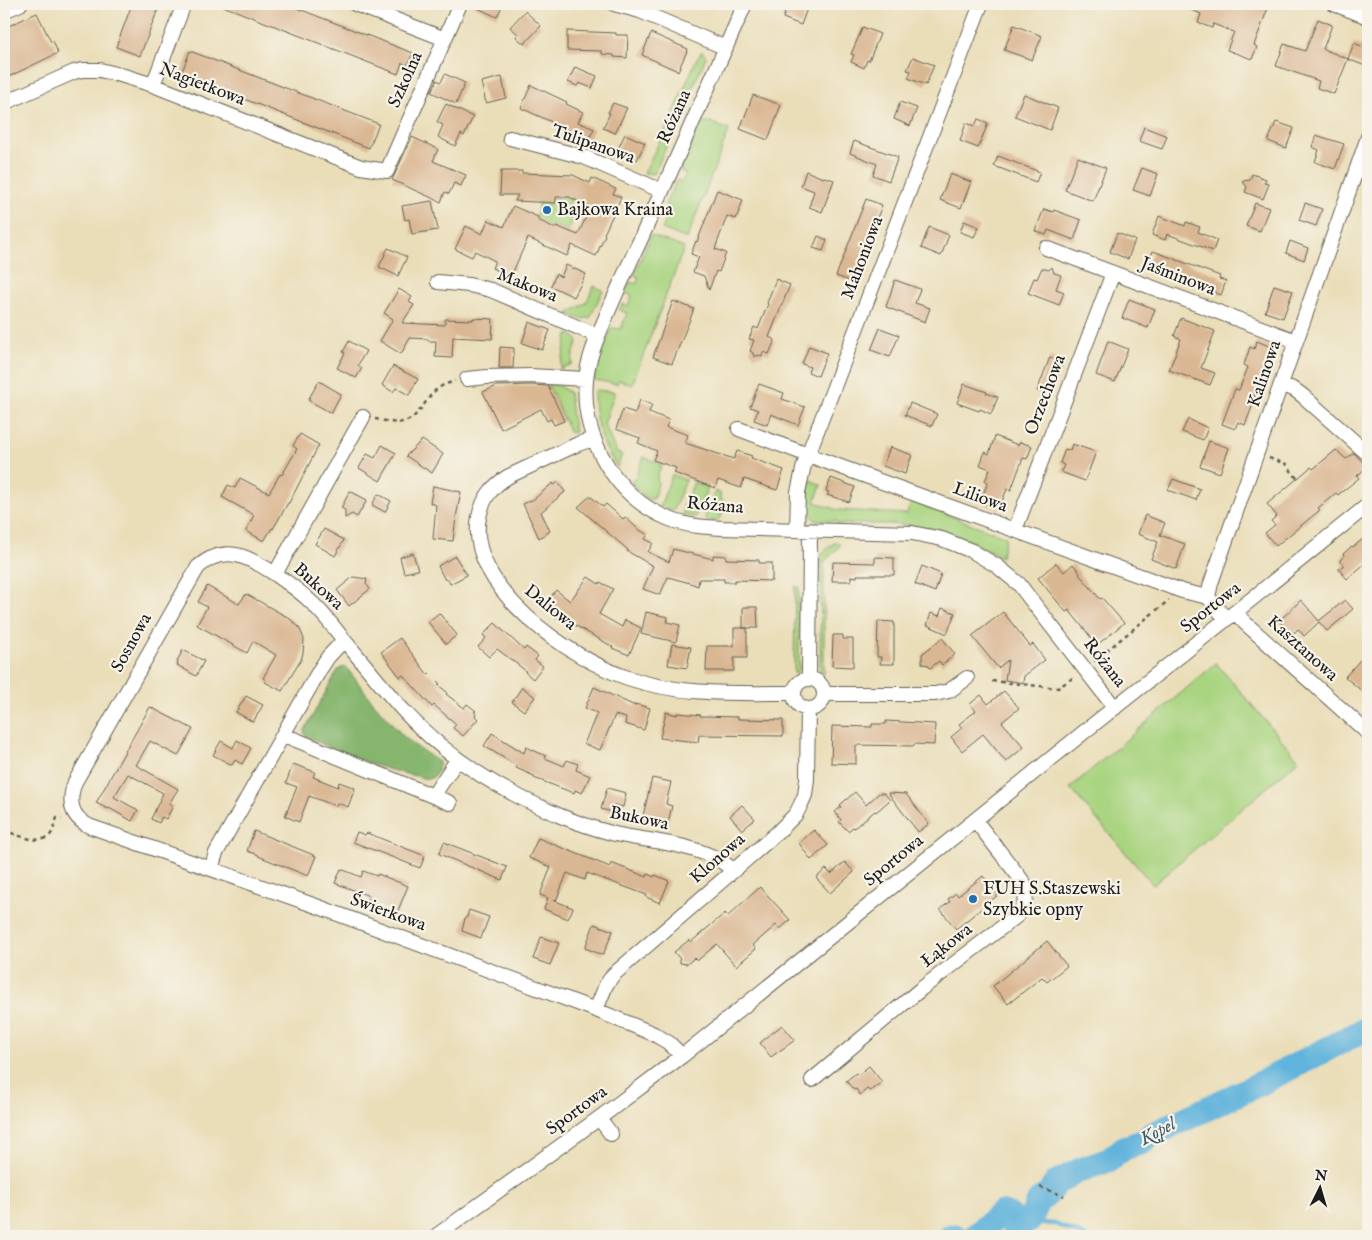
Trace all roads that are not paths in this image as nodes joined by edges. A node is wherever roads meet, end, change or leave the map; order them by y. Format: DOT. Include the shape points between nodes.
graph roads {
  1 [pos="20,4"];
  2 [pos="184,4"];
  3 [pos="355,4"];
  4 [pos="460,4"];
  5 [pos="614,4"];
  6 [pos="745,4"];
  7 [pos="981,4"];
  8 [pos="1334,4"];
  9 [pos="4,11"];
  10 [pos="1368,17"];
  11 [pos="445,39"];
  12 [pos="726,48"];
  13 [pos="153,85"];
  14 [pos="4,103"];
  15 [pos="1368,137"];
  16 [pos="510,138"];
  17 [pos="386,171"];
  18 [pos="662,191"];
  19 [pos="1046,248"];
  20 [pos="1113,273"];
  21 [pos="438,282"];
  22 [pos="598,336"];
  23 [pos="1296,342"];
  24 [pos="586,379"];
  25 [pos="466,380"];
  26 [pos="1282,384"];
  27 [pos="363,417"];
  28 [pos="740,429"];
  29 [pos="593,439"];
  30 [pos="1368,454"];
  31 [pos="808,456"];
  32 [pos="1368,505"];
  33 [pos="803,530"];
  34 [pos="1015,530"];
  35 [pos="275,574"];
  36 [pos="1208,597"];
  37 [pos="1231,616"];
  38 [pos="344,640"];
  39 [pos="967,678"];
  40 [pos="809,679"];
  41 [pos="793,693"];
  42 [pos="824,694"];
  43 [pos="1115,708"];
  44 [pos="808,710"];
  45 [pos="1368,733"];
  46 [pos="284,735"];
  47 [pos="457,760"];
  48 [pos="433,796"];
  49 [pos="450,803"];
  50 [pos="76,815"];
  51 [pos="974,820"];
  52 [pos="211,869"];
  53 [pos="733,870"];
  54 [pos="596,1010"];
  55 [pos="682,1056"];
  56 [pos="812,1080"];
  57 [pos="599,1118"];
  58 [pos="611,1134"];
  59 [pos="436,1236"];
  1 -- 9 [label="street"];
  2 -- 13 [label="street"];
  3 -- 11 [label="street"];
  4 -- 11 [label="street, Szkolna"];
  5 -- 12 [label="street" via="654,16"];
  6 -- 12 [label="street, Różana"];
  7 -- 31 [label="street, Mahoniowa"];
  8 -- 10 [label="street"];
  11 -- 17 [label="street, Szkolna"];
  12 -- 18 [label="street, Różana"];
  13 -- 14 [label="street, Nagietkowa" via="89,69 74,72"];
  13 -- 17 [label="street, Nagietkowa" via="362,167"];
  15 -- 23 [label="street, Kalinowa"];
  16 -- 18 [label="street, Tulipanowa" via="584,157"];
  18 -- 22 [label="street, Różana"];
  19 -- 20 [label="street, Jaśminowa"];
  20 -- 23 [label="street, Jaśminowa"];
  20 -- 34 [label="street, Orzechowa"];
  21 -- 22 [label="street, Makowa" via="492,290"];
  22 -- 24 [label="street, Różana"];
  23 -- 26 [label="street, Kalinowa"];
  24 -- 25 [label="street" via="530,376"];
  24 -- 29 [label="street, Różana" via="586,401"];
  26 -- 30 [label="street" via="1303,396"];
  26 -- 36 [label="street, Kalinowa"];
  27 -- 35 [label="street, Bukowa"];
  28 -- 31 [label="street, Liliowa"];
  29 -- 33 [label="street, Różana" via="622,486 652,511 667,518 706,527"];
  29 -- 41 [label="street, Daliowa" via="509,476 485,499 477,535 484,560 499,587 543,630 586,658 627,678 684,690"];
  31 -- 33 [label="street, Mahoniowa" via="799,484"];
  31 -- 34 [label="street, Liliowa"];
  32 -- 37 [label="street, Sportowa"];
  33 -- 40 [label="street"];
  33 -- 43 [label="street, Różana" via="912,533 972,551 1018,584"];
  34 -- 36 [label="street, Liliowa" via="1182,591"];
  35 -- 38 [label="street, Bukowa" via="312,603"];
  35 -- 50 [label="street, Sosnowa" via="257,562 237,555 213,556 198,567 75,782 71,799"];
  36 -- 37 [label="street"];
  37 -- 43 [label="street, Sportowa"];
  37 -- 45 [label="street, Kasztanowa" via="1244,622"];
  38 -- 46 [label="street" via="328,657"];
  38 -- 47 [label="street, Bukowa" via="409,716"];
  39 -- 42 [label="street" via="949,691 935,694"];
  40 -- 41 [label="street" via="799,682"];
  40 -- 42 [label="street" via="820,684"];
  41 -- 44 [label="street" via="797,704"];
  42 -- 44 [label="street" via="821,704"];
  43 -- 51 [label="street, Sportowa"];
  44 -- 53 [label="street, Klonowa" via="807,787 802,804 788,822"];
  46 -- 48 [label="street"];
  46 -- 52 [label="street" via="216,853"];
  47 -- 48 [label="street"];
  47 -- 53 [label="street, Bukowa" via="508,791 563,817 608,832 705,853"];
  48 -- 49 [label="street"];
  50 -- 52 [label="street, Świerkowa" via="89,826"];
  51 -- 55 [label="street, Sportowa"];
  51 -- 56 [label="street, Łąkowa" via="1024,883 1026,894 1018,915 921,989"];
  52 -- 54 [label="street, Świerkowa"];
  53 -- 54 [label="street, Klonowa" via="613,975"];
  54 -- 55 [label="street, Świerkowa" via="654,1034"];
  55 -- 57 [label="street, Sportowa"];
  57 -- 58 [label="street"];
  57 -- 59 [label="street, Sportowa"];
}
